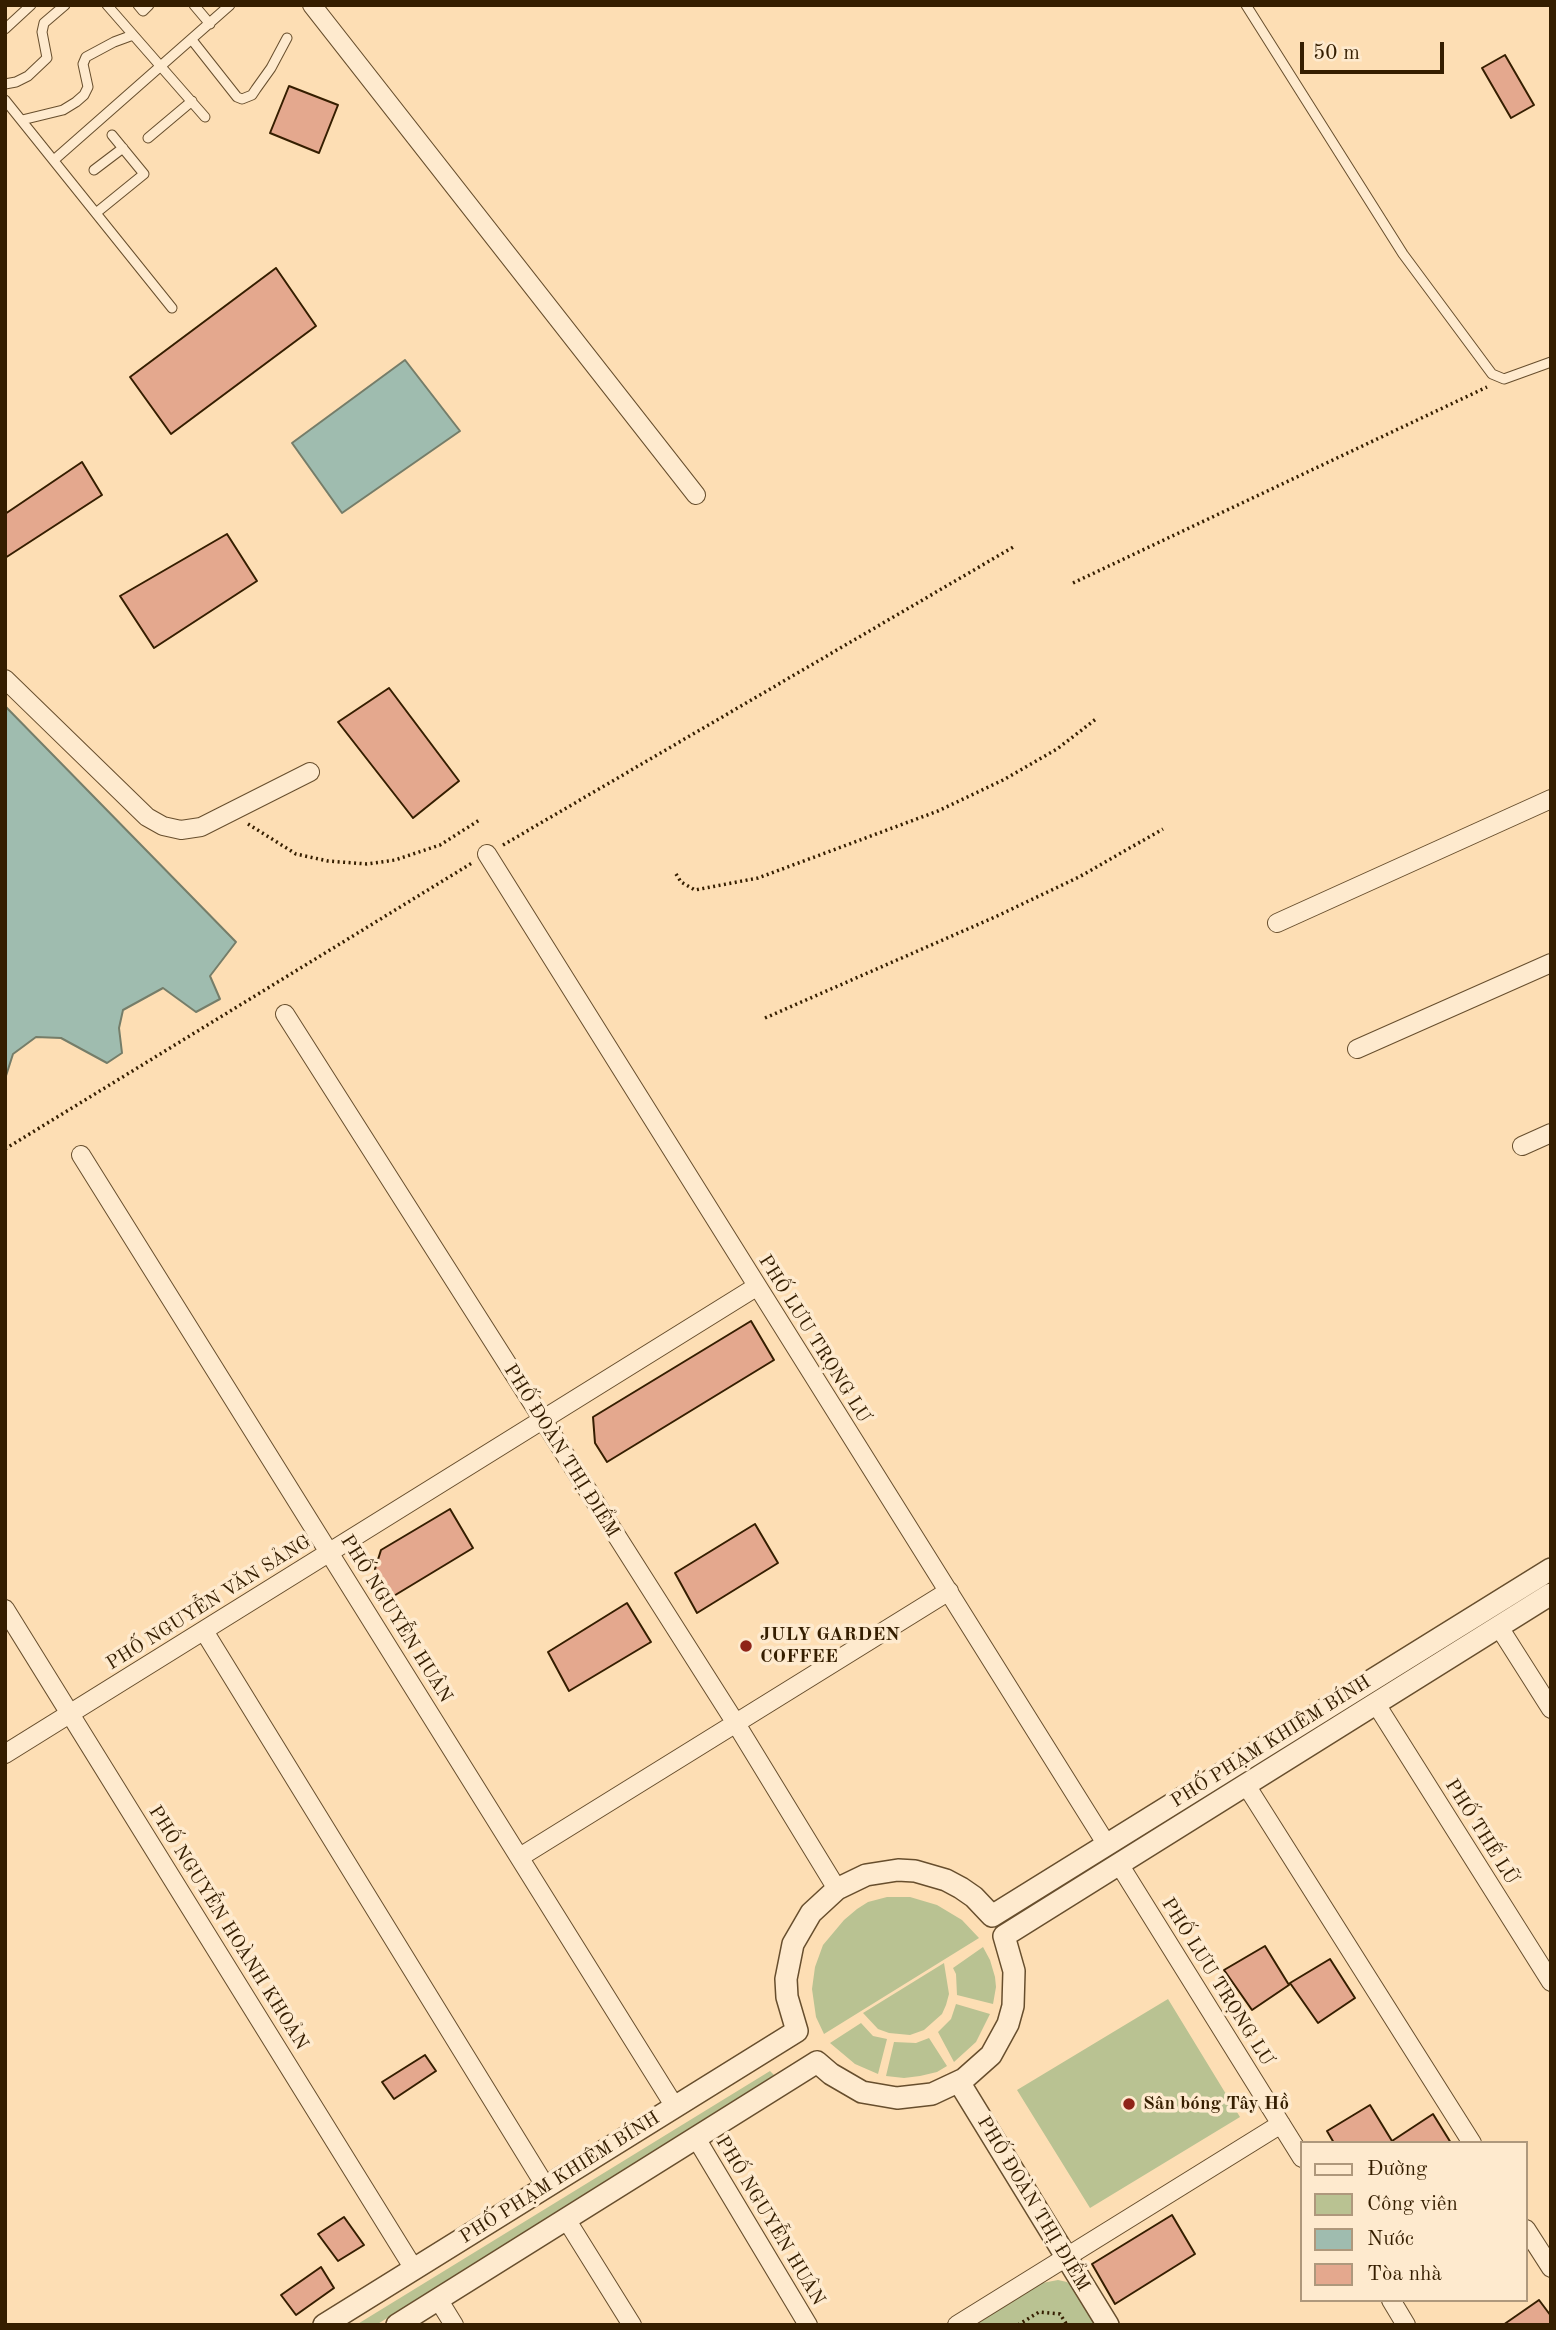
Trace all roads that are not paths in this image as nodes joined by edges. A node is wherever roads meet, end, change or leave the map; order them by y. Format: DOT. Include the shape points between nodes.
graph roads {
  1 [pos="31,5"];
  2 [pos="65,5"];
  3 [pos="107,5"];
  4 [pos="138,5"];
  5 [pos="149,5"];
  6 [pos="194,5"];
  7 [pos="230,5"];
  8 [pos="312,5"];
  9 [pos="1246,5"];
  10 [pos="210,24"];
  11 [pos="5,29"];
  12 [pos="133,35"];
  13 [pos="287,38"];
  14 [pos="192,40"];
  15 [pos="161,67"];
  16 [pos="5,84"];
  17 [pos="5,100"];
  18 [pos="192,101"];
  19 [pos="205,117"];
  20 [pos="22,120"];
  21 [pos="113,135"];
  22 [pos="148,138"];
  23 [pos="123,148"];
  24 [pos="54,160"];
  25 [pos="94,170"];
  26 [pos="96,213"];
  27 [pos="172,308"];
  28 [pos="1551,362"];
  29 [pos="696,495"];
  30 [pos="5,680"];
  31 [pos="310,772"];
  32 [pos="1551,799"];
  33 [pos="487,854"];
  34 [pos="1277,923"];
  35 [pos="1551,963"];
  36 [pos="285,1014"];
  37 [pos="1357,1049"];
  38 [pos="1551,1133"];
  39 [pos="1522,1146"];
  40 [pos="81,1155"];
  41 [pos="756,1287"];
  42 [pos="542,1421"];
  43 [pos="330,1553"];
  44 [pos="1551,1569"];
  45 [pos="949,1591"];
  46 [pos="1551,1594"];
  47 [pos="5,1609"];
  48 [pos="1499,1627"];
  49 [pos="204,1631"];
  50 [pos="1376,1704"];
  51 [pos="1551,1710"];
  52 [pos="70,1714"];
  53 [pos="735,1723"];
  54 [pos="5,1754"];
  55 [pos="1246,1785"];
  56 [pos="1107,1845"];
  57 [pos="520,1857"];
  58 [pos="1119,1864"];
  59 [pos="836,1889"];
  60 [pos="1551,1982"];
  61 [pos="959,2082"];
  62 [pos="675,2107"];
  63 [pos="1281,2124"];
  64 [pos="696,2138"];
  65 [pos="1471,2141"];
  66 [pos="1300,2155"];
  67 [pos="546,2187"];
  68 [pos="566,2219"];
  69 [pos="1528,2232"];
  70 [pos="1066,2257"];
  71 [pos="1551,2268"];
  72 [pos="414,2269"];
  73 [pos="438,2299"];
  74 [pos="1392,2302"];
  75 [pos="324,2325"];
  76 [pos="397,2325"];
  77 [pos="454,2325"];
  78 [pos="632,2325"];
  79 [pos="808,2325"];
  80 [pos="957,2325"];
  81 [pos="1108,2325"];
  82 [pos="1406,2325"];
  1 -- 11 [label="lane"];
  2 -- 16 [label="lane" via="44,23 47,58 27,76"];
  3 -- 12 [label="lane"];
  4 -- 5 [label="lane" via="143,11"];
  6 -- 10 [label="lane"];
  7 -- 10 [label="lane"];
  8 -- 29 [label="street"];
  9 -- 28 [label="lane" via="1403,254 1492,374 1504,379"];
  10 -- 14 [label="lane"];
  12 -- 15 [label="lane"];
  12 -- 20 [label="lane" via="86,57 88,87 76,102 64,110"];
  13 -- 14 [label="lane" via="256,89 242,99"];
  14 -- 15 [label="lane"];
  15 -- 18 [label="lane"];
  15 -- 24 [label="lane"];
  17 -- 20 [label="lane"];
  18 -- 19 [label="lane"];
  18 -- 22 [label="lane"];
  20 -- 24 [label="lane"];
  21 -- 23 [label="lane"];
  23 -- 25 [label="lane"];
  23 -- 26 [label="lane" via="144,174"];
  24 -- 26 [label="lane"];
  26 -- 27 [label="lane"];
  30 -- 31 [label="street" via="147,817 163,826 181,830 201,827"];
  32 -- 34 [label="street"];
  33 -- 41 [label="street, PHỐ LƯU TRỌNG LƯ"];
  35 -- 37 [label="street"];
  36 -- 42 [label="street, PHỐ ĐOÀN THỊ ĐIỂM"];
  38 -- 39 [label="street"];
  40 -- 43 [label="street, PHỐ NGUYỄN HUÂN"];
  41 -- 42 [label="street, PHỐ NGUYỄN VĂN SẢNG"];
  41 -- 45 [label="street, PHỐ LƯU TRỌNG LƯ"];
  42 -- 43 [label="street, PHỐ NGUYỄN VĂN SẢNG"];
  42 -- 53 [label="street, PHỐ ĐOÀN THỊ ĐIỂM"];
  43 -- 49 [label="street, PHỐ NGUYỄN VĂN SẢNG"];
  43 -- 57 [label="street, PHỐ NGUYỄN HUÂN"];
  44 -- 56 [label="street, PHỐ PHẠM KHIÊM BÍNH"];
  45 -- 53 [label="street"];
  45 -- 56 [label="street, PHỐ LƯU TRỌNG LƯ"];
  46 -- 48 [label="street, PHỐ PHẠM KHIÊM BÍNH"];
  47 -- 52 [label="street, PHỐ NGUYỄN HOÀNH KHOẢN"];
  48 -- 50 [label="street, PHỐ PHẠM KHIÊM BÍNH"];
  48 -- 51 [label="street"];
  49 -- 52 [label="street, PHỐ NGUYỄN VĂN SẢNG"];
  49 -- 67 [label="street"];
  50 -- 55 [label="street, PHỐ PHẠM KHIÊM BÍNH"];
  50 -- 60 [label="street, PHỐ THẾ LỮ"];
  52 -- 54 [label="street, PHỐ NGUYỄN VĂN SẢNG"];
  52 -- 72 [label="street, PHỐ NGUYỄN HOÀNH KHOẢN"];
  53 -- 57 [label="street"];
  53 -- 59 [label="street, PHỐ ĐOÀN THỊ ĐIỂM"];
  55 -- 58 [label="street, PHỐ PHẠM KHIÊM BÍNH"];
  55 -- 65 [label="street"];
  56 -- 59 [label="street, PHỐ PHẠM KHIÊM BÍNH" via="992,1916 961,1888 915,1871 866,1875"];
  57 -- 62 [label="street, PHỐ NGUYỄN HUÂN"];
  58 -- 61 [label="street, PHỐ PHẠM KHIÊM BÍNH" via="1004,1936 1014,1971 1008,2024 990,2055"];
  58 -- 63 [label="street, PHỐ LƯU TRỌNG LƯ"];
  59 -- 62 [label="street, PHỐ PHẠM KHIÊM BÍNH" via="811,1913 791,1953 787,1997 797,2031"];
  61 -- 64 [label="street, PHỐ PHẠM KHIÊM BÍNH" via="915,2098 879,2096 846,2084 817,2062"];
  61 -- 70 [label="street, PHỐ ĐOÀN THỊ ĐIỂM"];
  62 -- 67 [label="street, PHỐ PHẠM KHIÊM BÍNH"];
  63 -- 66 [label="street, PHỐ LƯU TRỌNG LƯ"];
  63 -- 70 [label="street"];
  64 -- 68 [label="street, PHỐ PHẠM KHIÊM BÍNH"];
  64 -- 79 [label="street, PHỐ NGUYỄN HUÂN"];
  67 -- 72 [label="street, PHỐ PHẠM KHIÊM BÍNH"];
  68 -- 73 [label="street, PHỐ PHẠM KHIÊM BÍNH"];
  68 -- 78 [label="street"];
  69 -- 71 [label="street"];
  70 -- 80 [label="street"];
  70 -- 81 [label="street, PHỐ ĐOÀN THỊ ĐIỂM"];
  72 -- 75 [label="street, PHỐ PHẠM KHIÊM BÍNH"];
  73 -- 76 [label="street, PHỐ PHẠM KHIÊM BÍNH"];
  73 -- 77 [label="street"];
  74 -- 82 [label="street"];
}
